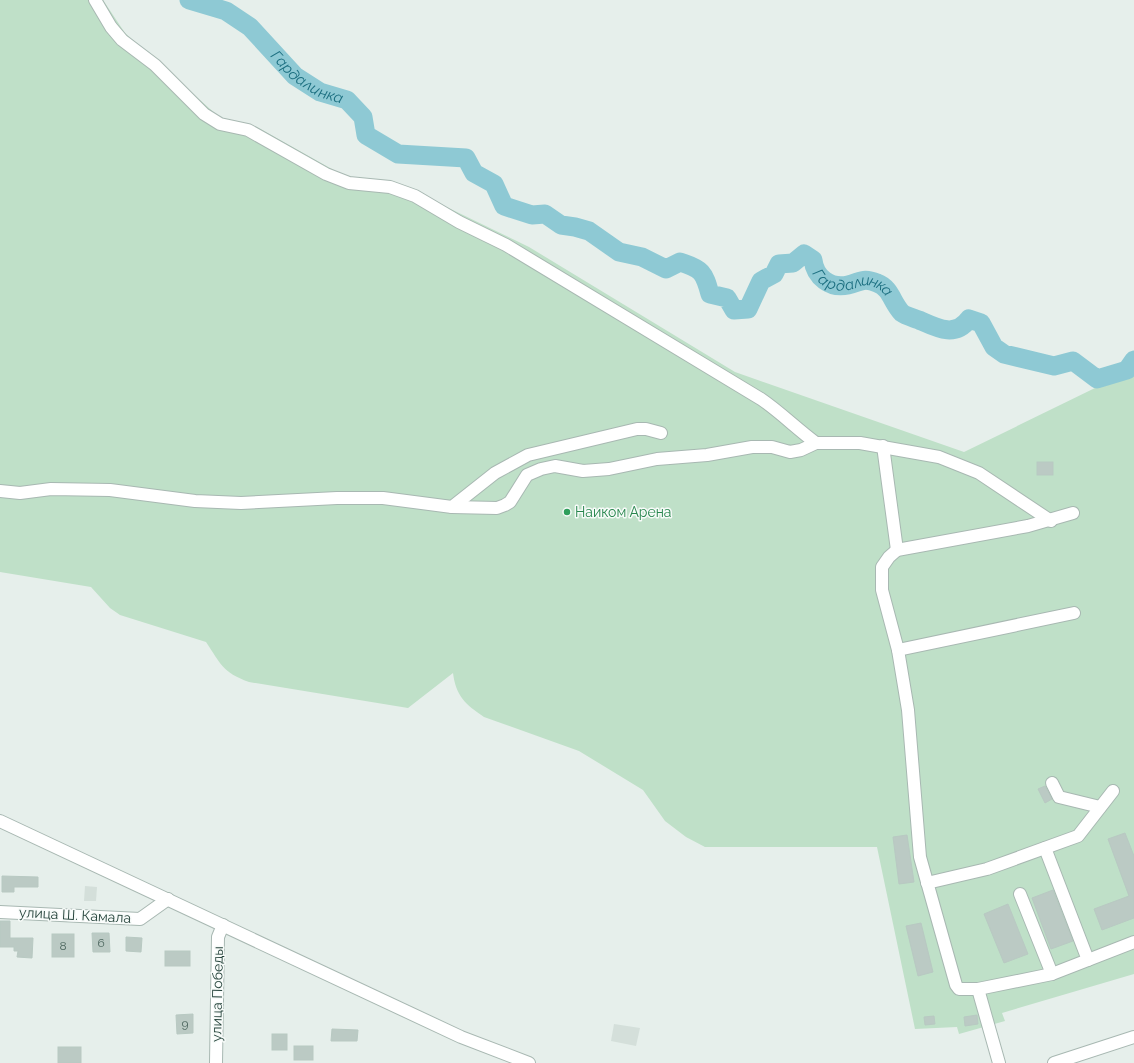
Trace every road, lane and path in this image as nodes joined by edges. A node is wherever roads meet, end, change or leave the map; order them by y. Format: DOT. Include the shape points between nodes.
graph roads {
  1 [pos="95,0"];
  2 [pos="661,433"];
  3 [pos="816,443"];
  4 [pos="883,446"];
  5 [pos="0,491"];
  6 [pos="452,507"];
  7 [pos="1073,513"];
  8 [pos="1051,521"];
  9 [pos="897,550"];
  10 [pos="1074,613"];
  11 [pos="898,650"];
  12 [pos="1052,783"];
  13 [pos="1113,790"];
  14 [pos="1100,807"];
  15 [pos="0,821"];
  16 [pos="1044,848"];
  17 [pos="927,882"];
  18 [pos="1020,894"];
  19 [pos="168,899"];
  20 [pos="0,912"];
  21 [pos="223,925"];
  22 [pos="1134,942"];
  23 [pos="1088,960"];
  24 [pos="1052,974"];
  25 [pos="978,988"];
  26 [pos="1134,1037"];
  27 [pos="216,1063"];
  28 [pos="529,1063"];
  29 [pos="999,1063"];
  30 [pos="1054,1063"];
  1 -- 3 [label="street" via="122,40 155,64 204,114 220,124 248,130 326,174 349,183 390,187 415,196 459,222 506,244 761,399 778,410"];
  2 -- 6 [label="street" via="646,428 637,429 528,455 495,473"];
  3 -- 4 [label="street"];
  3 -- 6 [label="street" via="790,452 772,447 752,447 707,455 657,459 609,469 583,471 555,466 527,475 505,505 497,508"];
  4 -- 8 [label="street" via="939,457 979,473"];
  4 -- 9 [label="street"];
  5 -- 6 [label="street" via="20,493 51,489 110,490 195,501 241,503 383,498"];
  7 -- 8 [label="street"];
  8 -- 9 [label="street"];
  9 -- 11 [label="street" via="889,556 882,567 881,578"];
  10 -- 11 [label="street"];
  11 -- 17 [label="street" via="908,710 917,841"];
  12 -- 14 [label="street" via="1059,797"];
  13 -- 14 [label="street"];
  14 -- 16 [label="street" via="1078,836"];
  15 -- 19 [label="street"];
  16 -- 17 [label="street" via="987,869"];
  16 -- 23 [label="street"];
  17 -- 25 [label="street" via="956,985 958,989 964,990"];
  18 -- 24 [label="street"];
  19 -- 20 [label="street, улица Ш. Камала" via="140,919"];
  19 -- 21 [label="street"];
  21 -- 27 [label="street, улица Победы" via="218,937"];
  21 -- 28 [label="street" via="461,1036"];
  22 -- 23 [label="street"];
  23 -- 24 [label="street"];
  24 -- 25 [label="street"];
  25 -- 29 [label="street"];
  26 -- 30 [label="street"];
}
